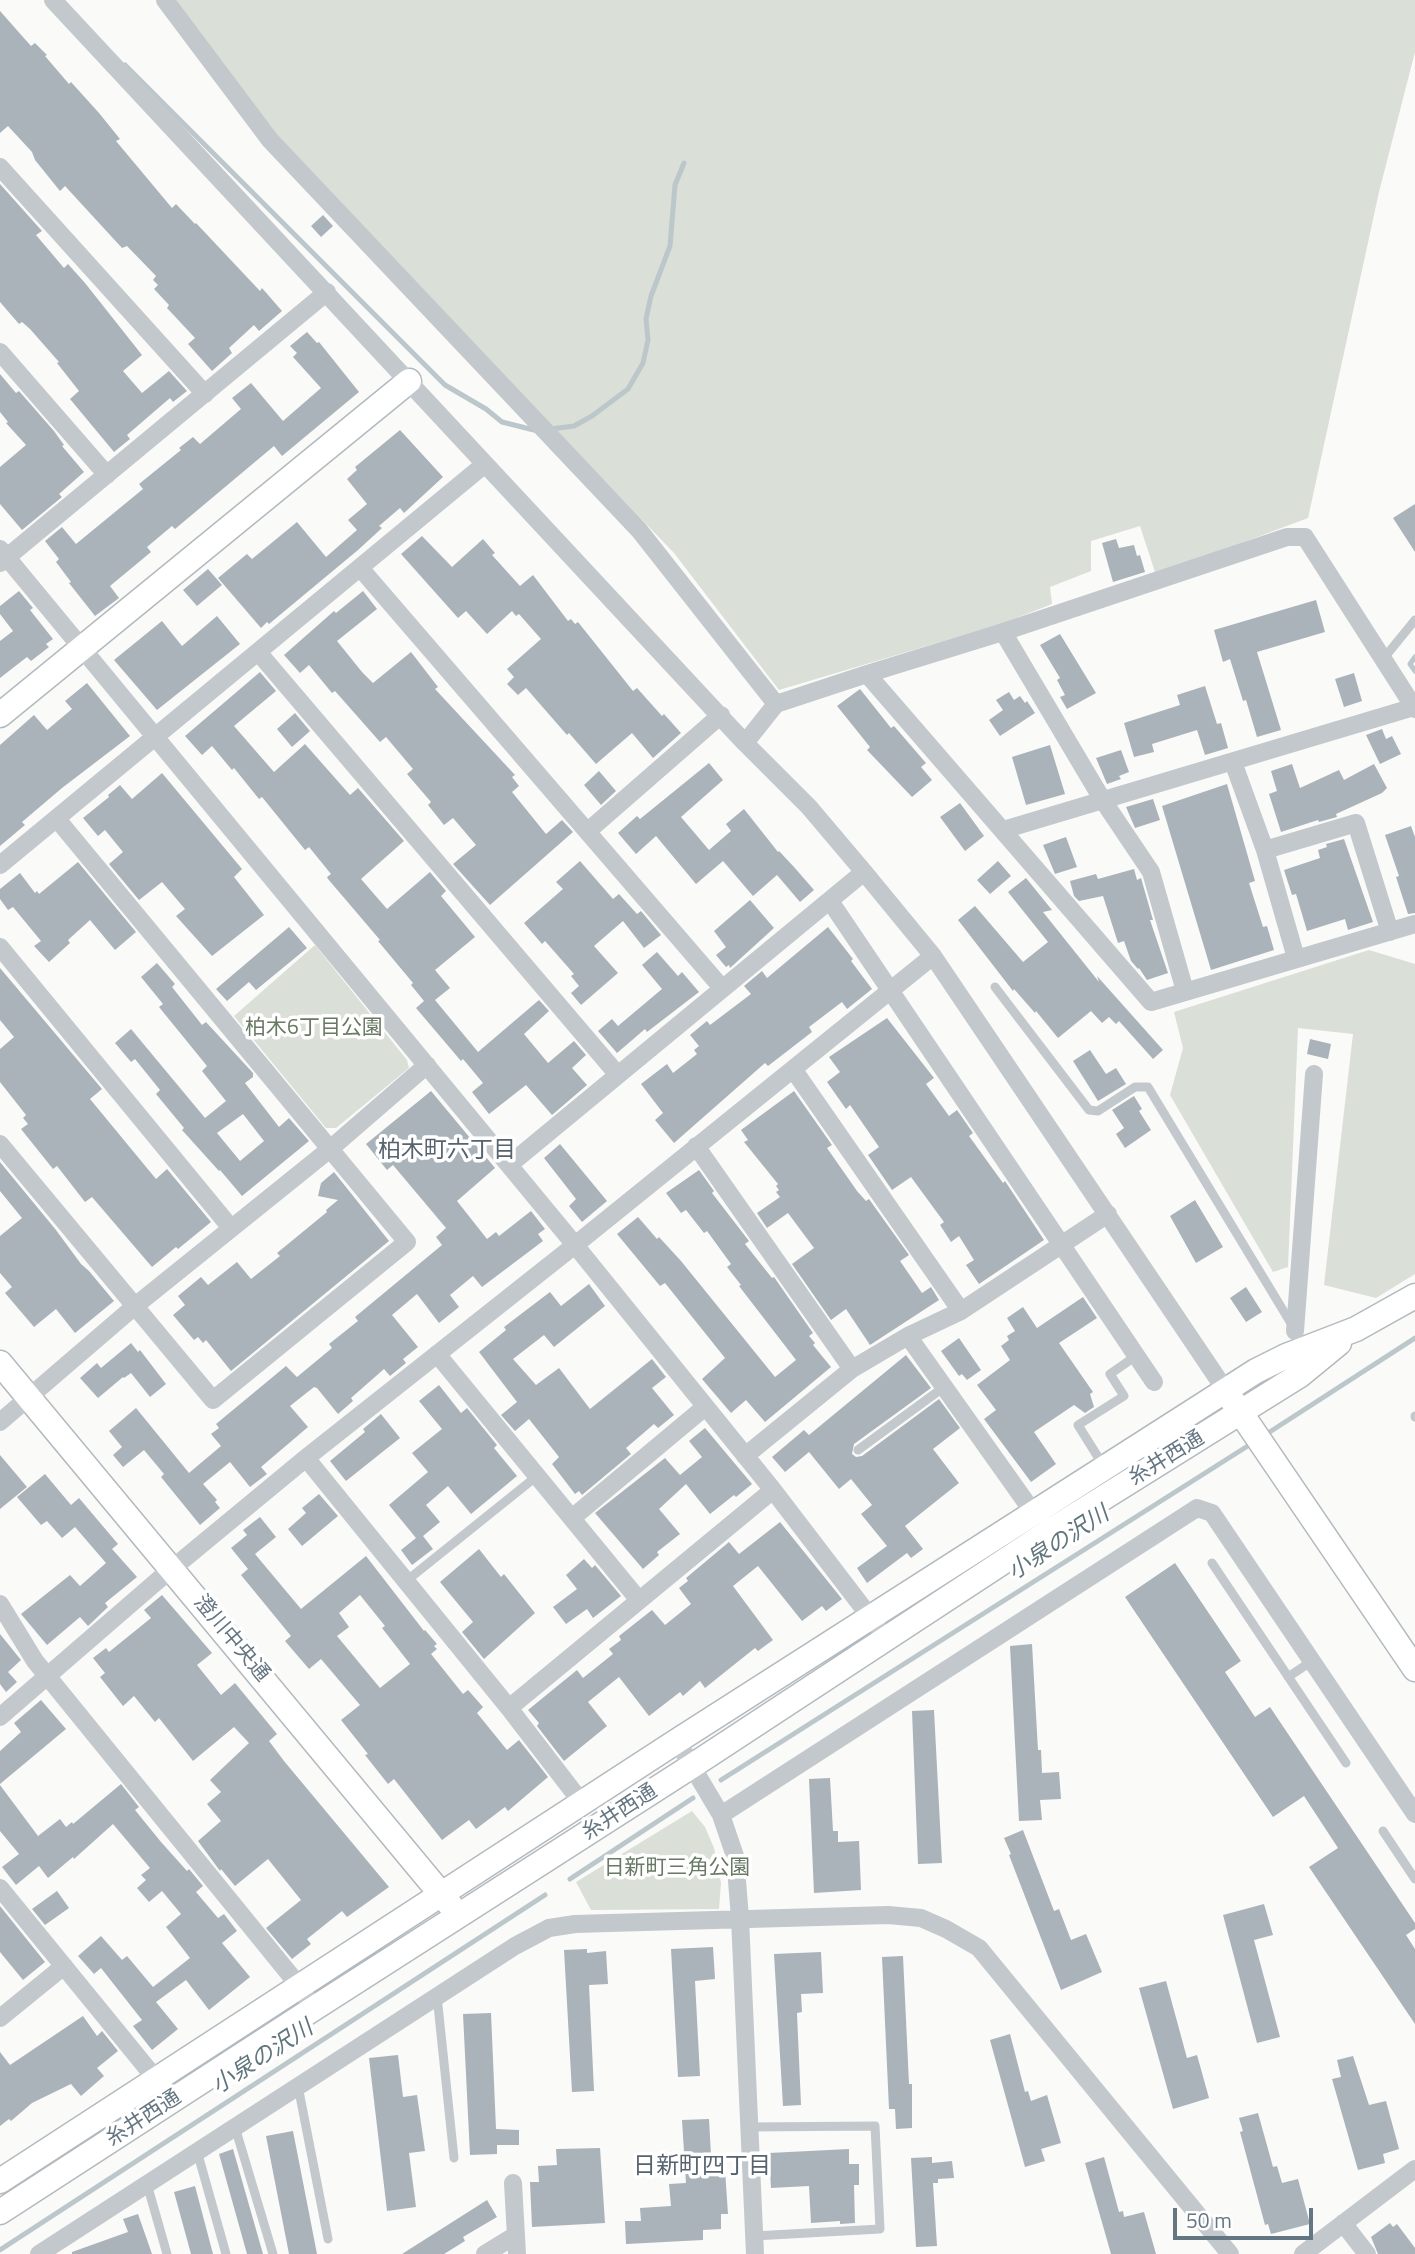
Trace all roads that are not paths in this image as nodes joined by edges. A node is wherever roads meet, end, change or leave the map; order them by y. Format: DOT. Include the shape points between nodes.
graph roads {
  1 [pos="53,0"];
  2 [pos="164,0"];
  3 [pos="0,167"];
  4 [pos="327,292"];
  5 [pos="0,352"];
  6 [pos="409,382"];
  7 [pos="205,394"];
  8 [pos="485,464"];
  9 [pos="107,475"];
  10 [pos="2,557"];
  11 [pos="361,569"];
  12 [pos="1415,620"];
  13 [pos="1003,632"];
  14 [pos="81,647"];
  15 [pos="258,652"];
  16 [pos="1384,657"];
  17 [pos="867,674"];
  18 [pos="776,704"];
  19 [pos="1414,708"];
  20 [pos="0,715"];
  21 [pos="720,715"];
  22 [pos="156,737"];
  23 [pos="745,743"];
  24 [pos="1233,762"];
  25 [pos="1102,799"];
  26 [pos="57,819"];
  27 [pos="1003,830"];
  28 [pos="588,831"];
  29 [pos="1265,850"];
  30 [pos="0,866"];
  31 [pos="864,872"];
  32 [pos="830,901"];
  33 [pos="1415,925"];
  34 [pos="1390,932"];
  35 [pos="0,947"];
  36 [pos="933,956"];
  37 [pos="1296,958"];
  38 [pos="995,987"];
  39 [pos="723,988"];
  40 [pos="891,989"];
  41 [pos="1185,991"];
  42 [pos="427,1065"];
  43 [pos="793,1069"];
  44 [pos="1314,1074"];
  45 [pos="618,1075"];
  46 [pos="0,1143"];
  47 [pos="696,1146"];
  48 [pos="330,1149"];
  49 [pos="509,1165"];
  50 [pos="1108,1214"];
  51 [pos="231,1228"];
  52 [pos="1061,1244"];
  53 [pos="575,1245"];
  54 [pos="1415,1296"];
  55 [pos="135,1306"];
  56 [pos="961,1311"];
  57 [pos="1356,1329"];
  58 [pos="908,1336"];
  59 [pos="1301,1339"];
  60 [pos="437,1354"];
  61 [pos="1136,1356"];
  62 [pos="0,1363"];
  63 [pos="852,1369"];
  64 [pos="1154,1382"];
  65 [pos="944,1387"];
  66 [pos="1226,1391"];
  67 [pos="29,1398"];
  68 [pos="705,1408"];
  69 [pos="1246,1421"];
  70 [pos="0,1422"];
  71 [pos="858,1450"];
  72 [pos="745,1456"];
  73 [pos="306,1458"];
  74 [pos="1105,1468"];
  75 [pos="537,1476"];
  76 [pos="773,1490"];
  77 [pos="572,1518"];
  78 [pos="1040,1524"];
  79 [pos="1212,1563"];
  80 [pos="172,1568"];
  81 [pos="405,1582"];
  82 [pos="638,1599"];
  83 [pos="0,1604"];
  84 [pos="879,1628"];
  85 [pos="1311,1661"];
  86 [pos="1415,1669"];
  87 [pos="48,1676"];
  88 [pos="1288,1677"];
  89 [pos="509,1708"];
  90 [pos="0,1717"];
  91 [pos="677,1741"];
  92 [pos="1346,1763"];
  93 [pos="692,1766"];
  94 [pos="582,1803"];
  95 [pos="1415,1814"];
  96 [pos="721,1815"];
  97 [pos="1383,1831"];
  98 [pos="1415,1879"];
  99 [pos="0,1888"];
  100 [pos="442,1894"];
  101 [pos="460,1916"];
  102 [pos="740,1919"];
  103 [pos="64,1966"];
  104 [pos="300,1987"];
  105 [pos="437,1996"];
  106 [pos="313,2009"];
  107 [pos="3,2010"];
  108 [pos="157,2080"];
  109 [pos="298,2087"];
  110 [pos="172,2101"];
  111 [pos="235,2127"];
  112 [pos="749,2127"];
  113 [pos="197,2151"];
  114 [pos="454,2158"];
  115 [pos="1415,2169"];
  116 [pos="0,2181"];
  117 [pos="513,2183"];
  118 [pos="147,2184"];
  119 [pos="0,2212"];
  120 [pos="1343,2223"];
  121 [pos="516,2235"];
  122 [pos="328,2239"];
  123 [pos="754,2245"];
  124 [pos="40,2254"];
  125 [pos="167,2254"];
  126 [pos="226,2254"];
  127 [pos="273,2254"];
  128 [pos="485,2254"];
  129 [pos="517,2254"];
  130 [pos="1230,2254"];
  131 [pos="1303,2254"];
  132 [pos="1367,2254"];
  1 -- 4 [label="street"];
  2 -- 18 [label="street" via="270,140 639,530"];
  3 -- 7 [label="street"];
  4 -- 6 [label="street"];
  4 -- 7 [label="street"];
  5 -- 9 [label="street"];
  6 -- 8 [label="street"];
  6 -- 14 [label="street"];
  7 -- 9 [label="street"];
  8 -- 11 [label="street"];
  8 -- 21 [label="street"];
  9 -- 10 [label="street"];
  10 -- 14 [label="street"];
  11 -- 15 [label="street"];
  11 -- 28 [label="street"];
  12 -- 16 [label="lane"];
  13 -- 16 [label="street" via="1287,537 1305,537"];
  13 -- 17 [label="street"];
  13 -- 25 [label="street"];
  14 -- 20 [label="street"];
  14 -- 22 [label="street"];
  15 -- 22 [label="street"];
  15 -- 45 [label="street"];
  16 -- 19 [label="street"];
  17 -- 18 [label="street"];
  17 -- 27 [label="street"];
  18 -- 23 [label="street"];
  19 -- 24 [label="street"];
  21 -- 23 [label="street"];
  21 -- 28 [label="street"];
  22 -- 26 [label="street"];
  22 -- 42 [label="street"];
  23 -- 31 [label="street" via="809,807"];
  24 -- 25 [label="street"];
  24 -- 29 [label="street"];
  25 -- 27 [label="street"];
  25 -- 41 [label="street" via="1152,872"];
  26 -- 30 [label="street"];
  26 -- 48 [label="street"];
  27 -- 41 [label="street" via="1151,1002"];
  28 -- 39 [label="street"];
  29 -- 34 [label="street" via="1356,823"];
  29 -- 37 [label="street"];
  31 -- 32 [label="street"];
  31 -- 36 [label="street"];
  32 -- 39 [label="street"];
  32 -- 40 [label="street"];
  33 -- 34 [label="street"];
  34 -- 37 [label="street"];
  35 -- 51 [label="street"];
  36 -- 40 [label="street"];
  36 -- 50 [label="street"];
  37 -- 41 [label="street"];
  38 -- 59 [label="lane" via="1089,1110 1098,1111 1135,1087 1148,1087"];
  39 -- 45 [label="street"];
  40 -- 43 [label="street"];
  40 -- 52 [label="street"];
  42 -- 48 [label="street"];
  42 -- 49 [label="street"];
  43 -- 47 [label="street"];
  43 -- 56 [label="street"];
  44 -- 59 [label="street"];
  45 -- 49 [label="street"];
  46 -- 55 [label="street"];
  47 -- 53 [label="street"];
  47 -- 63 [label="street"];
  48 -- 51 [label="street"];
  48 -- 55 [label="street" via="407,1242 213,1400"];
  49 -- 53 [label="street"];
  50 -- 52 [label="street"];
  50 -- 66 [label="street"];
  51 -- 55 [label="street"];
  52 -- 56 [label="street"];
  52 -- 61 [label="street"];
  53 -- 60 [label="street"];
  53 -- 68 [label="street"];
  54 -- 57 [label="street"];
  55 -- 67 [label="street"];
  56 -- 58 [label="street"];
  57 -- 59 [label="street, 糸井西通"];
  57 -- 69 [label="street, 糸井西通"];
  58 -- 63 [label="street"];
  58 -- 65 [label="street"];
  59 -- 66 [label="street, 糸井西通"];
  60 -- 73 [label="street"];
  60 -- 75 [label="street"];
  61 -- 64 [label="street"];
  61 -- 74 [label="lane" via="1110,1374 1124,1396 1078,1426"];
  62 -- 67 [label="street, 澄川中央通"];
  63 -- 72 [label="street"];
  65 -- 71 [label="lane"];
  65 -- 78 [label="street"];
  66 -- 69 [label="street"];
  66 -- 74 [label="street, 糸井西通"];
  67 -- 70 [label="street"];
  67 -- 80 [label="street, 澄川中央通"];
  68 -- 72 [label="street"];
  68 -- 77 [label="street"];
  69 -- 78 [label="street, 糸井西通"];
  69 -- 86 [label="street"];
  72 -- 76 [label="street"];
  73 -- 80 [label="street"];
  73 -- 81 [label="street"];
  74 -- 78 [label="street, 糸井西通"];
  75 -- 77 [label="street"];
  75 -- 81 [label="lane"];
  76 -- 82 [label="street"];
  76 -- 84 [label="street"];
  77 -- 82 [label="street"];
  78 -- 84 [label="street, 糸井西通"];
  79 -- 88 [label="lane"];
  80 -- 87 [label="street"];
  80 -- 100 [label="street, 澄川中央通"];
  81 -- 89 [label="street"];
  82 -- 89 [label="street"];
  83 -- 87 [label="street"];
  84 -- 91 [label="street, 糸井西通"];
  84 -- 93 [label="street, 糸井西通"];
  85 -- 88 [label="lane"];
  85 -- 95 [label="street"];
  85 -- 96 [label="street" via="1212,1513 1197,1508"];
  87 -- 90 [label="street"];
  87 -- 104 [label="street"];
  88 -- 92 [label="lane"];
  89 -- 94 [label="street"];
  91 -- 93 [label="street"];
  91 -- 94 [label="street, 糸井西通"];
  93 -- 96 [label="street"];
  93 -- 101 [label="street, 糸井西通"];
  94 -- 100 [label="street, 糸井西通"];
  96 -- 102 [label="street" via="736,1857"];
  97 -- 98 [label="lane"];
  99 -- 103 [label="street"];
  100 -- 101 [label="street, 澄川中央通"];
  100 -- 104 [label="street, 糸井西通"];
  101 -- 106 [label="street, 糸井西通"];
  102 -- 105 [label="street" via="549,1928"];
  102 -- 112 [label="street"];
  102 -- 130 [label="street" via="921,1918 979,1948"];
  103 -- 107 [label="street"];
  103 -- 108 [label="street"];
  104 -- 106 [label="street"];
  104 -- 108 [label="street, 糸井西通"];
  105 -- 109 [label="street"];
  105 -- 114 [label="lane"];
  106 -- 110 [label="street, 糸井西通"];
  108 -- 110 [label="street"];
  108 -- 116 [label="street, 糸井西通"];
  109 -- 111 [label="street"];
  109 -- 122 [label="lane"];
  110 -- 119 [label="street, 糸井西通"];
  111 -- 113 [label="street"];
  111 -- 127 [label="lane"];
  112 -- 123 [label="street"];
  112 -- 123 [label="lane" via="875,2126 880,2229"];
  113 -- 118 [label="street"];
  113 -- 126 [label="lane"];
  115 -- 120 [label="street"];
  117 -- 121 [label="street"];
  118 -- 124 [label="street"];
  118 -- 125 [label="lane"];
  120 -- 131 [label="street"];
  120 -- 132 [label="street"];
  121 -- 128 [label="street"];
  121 -- 129 [label="street"];
}
